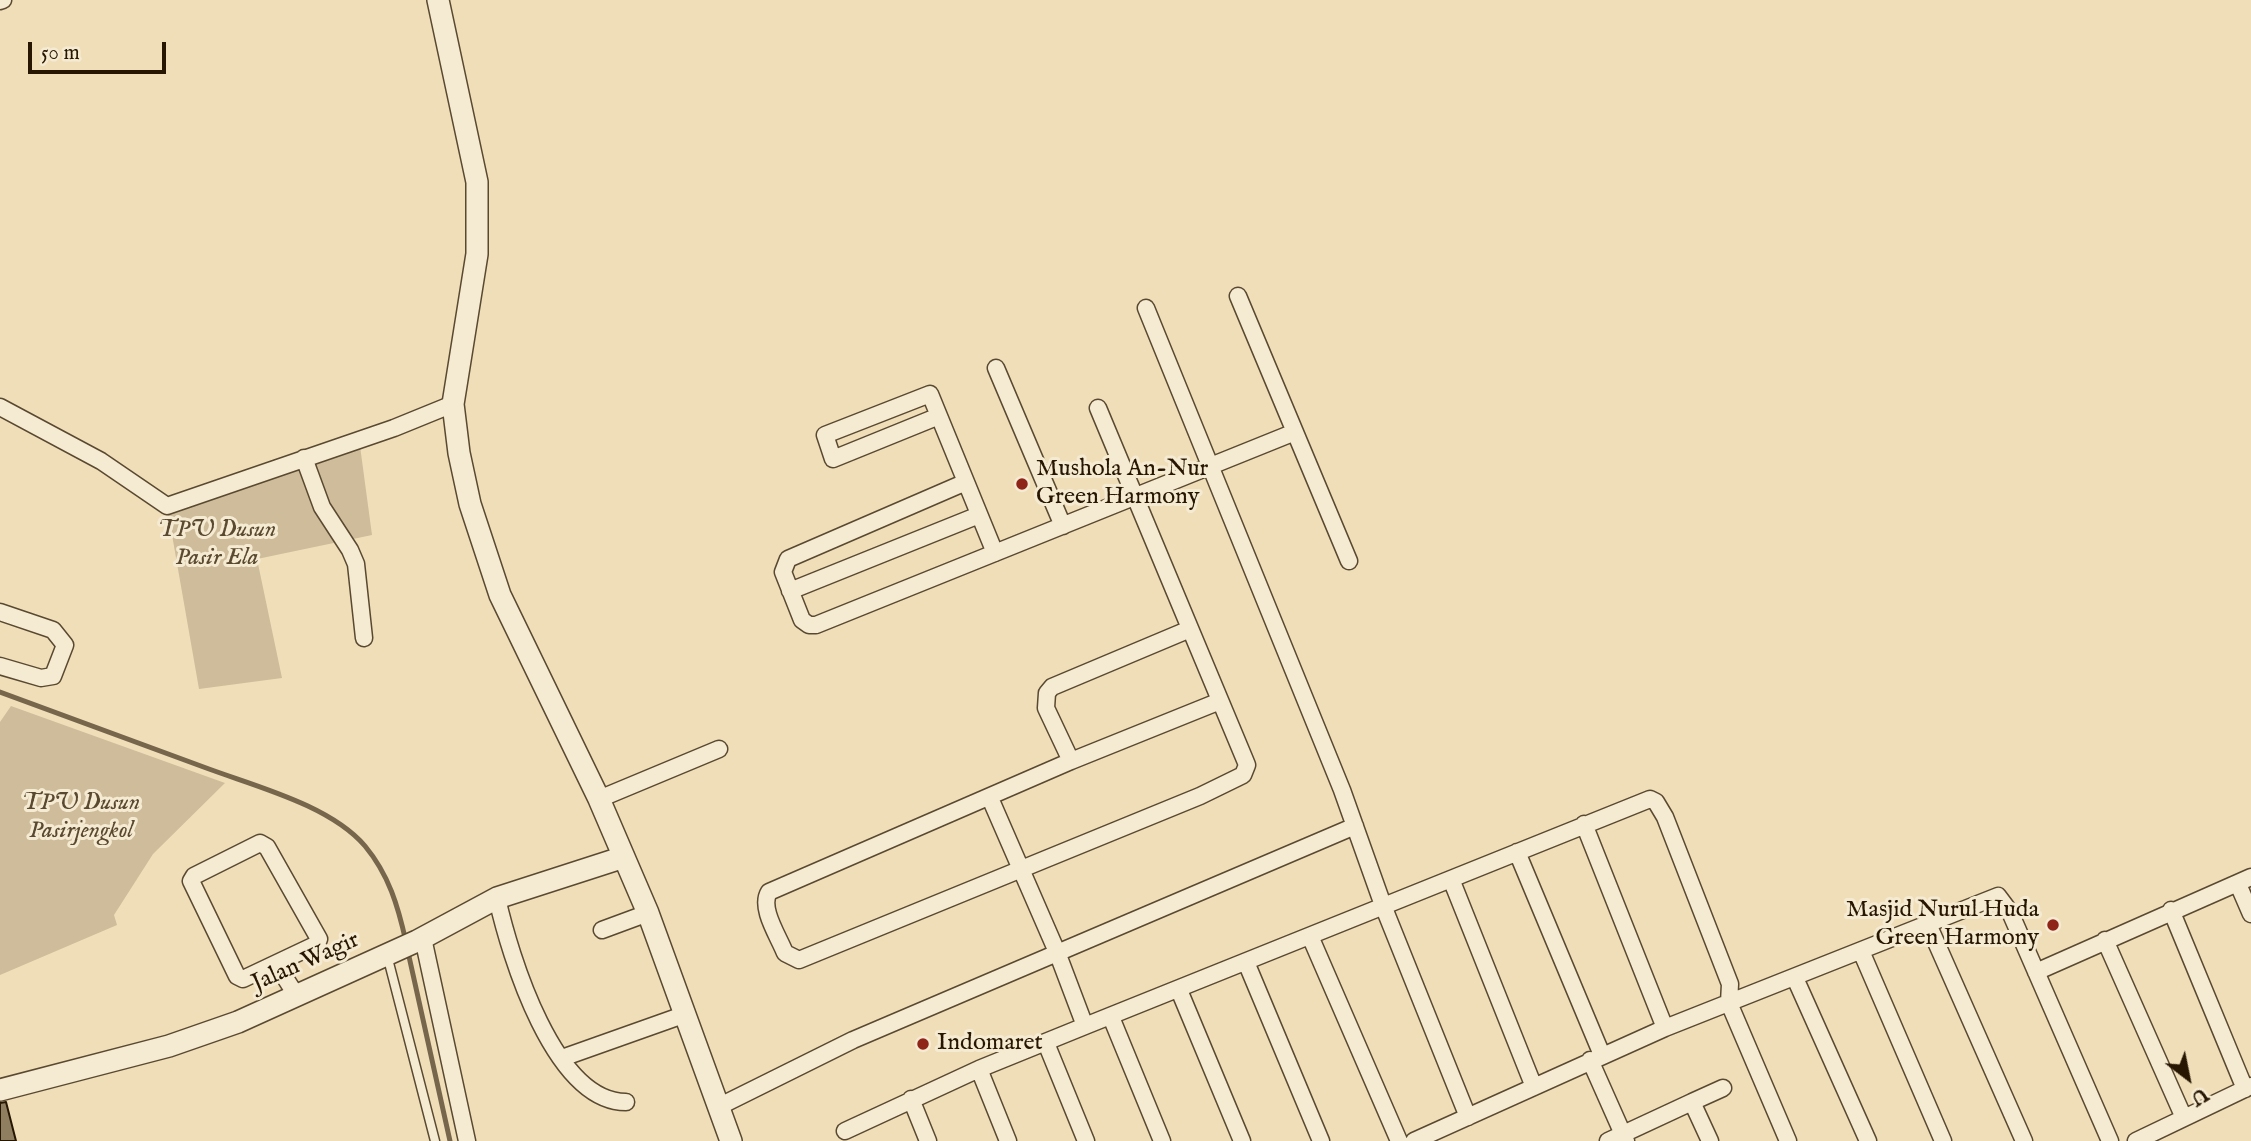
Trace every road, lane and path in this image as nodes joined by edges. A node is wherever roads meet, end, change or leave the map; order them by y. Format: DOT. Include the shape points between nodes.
graph roads {
  1 [pos="438,0"];
  2 [pos="1238,296"];
  3 [pos="1146,309"];
  4 [pos="996,368"];
  5 [pos="453,404"];
  6 [pos="0,407"];
  7 [pos="1098,408"];
  8 [pos="939,416"];
  9 [pos="1295,432"];
  10 [pos="304,458"];
  11 [pos="1210,466"];
  12 [pos="966,482"];
  13 [pos="1134,497"];
  14 [pos="979,515"];
  15 [pos="1063,526"];
  16 [pos="995,552"];
  17 [pos="1349,561"];
  18 [pos="790,591"];
  19 [pos="0,612"];
  20 [pos="1190,629"];
  21 [pos="364,638"];
  22 [pos="0,666"];
  23 [pos="1220,701"];
  24 [pos="719,749"];
  25 [pos="1071,761"];
  26 [pos="990,798"];
  27 [pos="599,799"];
  28 [pos="1584,824"];
  29 [pos="1355,826"];
  30 [pos="1517,852"];
  31 [pos="624,857"];
  32 [pos="1020,869"];
  33 [pos="1451,879"];
  34 [pos="2245,880"];
  35 [pos="496,898"];
  36 [pos="1384,908"];
  37 [pos="2171,910"];
  38 [pos="648,913"];
  39 [pos="2251,914"];
  40 [pos="1928,923"];
  41 [pos="602,930"];
  42 [pos="1310,936"];
  43 [pos="420,939"];
  44 [pos="2105,940"];
  45 [pos="1861,951"];
  46 [pos="1057,952"];
  47 [pos="392,953"];
  48 [pos="1246,962"];
  49 [pos="277,965"];
  50 [pos="2036,972"];
  51 [pos="1795,978"];
  52 [pos="1179,990"];
  53 [pos="296,995"];
  54 [pos="1728,1003"];
  55 [pos="686,1014"];
  56 [pos="1111,1017"];
  57 [pos="1086,1027"];
  58 [pos="1665,1028"];
  59 [pos="1046,1043"];
  60 [pos="562,1058"];
  61 [pos="1596,1058"];
  62 [pos="979,1069"];
  63 [pos="1534,1087"];
  64 [pos="1723,1087"];
  65 [pos="2248,1087"];
  66 [pos="0,1090"];
  67 [pos="911,1099"];
  68 [pos="626,1102"];
  69 [pos="1692,1102"];
  70 [pos="720,1106"];
  71 [pos="1468,1116"];
  72 [pos="2184,1118"];
  73 [pos="845,1131"];
  74 [pos="1619,1139"];
  75 [pos="435,1141"];
  76 [pos="467,1141"];
  77 [pos="731,1141"];
  78 [pos="928,1141"];
  79 [pos="1008,1141"];
  80 [pos="1086,1141"];
  81 [pos="1162,1141"];
  82 [pos="1242,1141"];
  83 [pos="1321,1141"];
  84 [pos="1399,1141"];
  85 [pos="1414,1141"];
  86 [pos="1710,1141"];
  87 [pos="1788,1141"];
  88 [pos="1868,1141"];
  89 [pos="1943,1141"];
  90 [pos="2024,1141"];
  91 [pos="2110,1141"];
  92 [pos="2136,1141"];
  1 -- 5 [label="street" via="470,140 479,218"];
  2 -- 9 [label="street"];
  3 -- 11 [label="street"];
  4 -- 15 [label="street"];
  5 -- 10 [label="street"];
  5 -- 27 [label="street" via="470,504 500,595"];
  6 -- 10 [label="street" via="101,461 167,506"];
  7 -- 13 [label="street"];
  8 -- 8 [label="street" via="930,394 825,435 833,459"];
  8 -- 12 [label="street"];
  9 -- 11 [label="street"];
  9 -- 17 [label="street"];
  10 -- 21 [label="street" via="322,507 356,564"];
  11 -- 13 [label="street"];
  11 -- 29 [label="street"];
  12 -- 14 [label="street"];
  12 -- 18 [label="street" via="788,559 783,572"];
  13 -- 15 [label="street"];
  13 -- 20 [label="street"];
  14 -- 16 [label="street"];
  14 -- 18 [label="street"];
  15 -- 16 [label="street"];
  16 -- 18 [label="street" via="812,626 802,620"];
  19 -- 22 [label="street" via="53,630 65,645 53,677"];
  20 -- 23 [label="street"];
  20 -- 25 [label="street" via="1062,682 1046,693 1046,708"];
  23 -- 25 [label="street"];
  23 -- 32 [label="street" via="1247,765 1243,775"];
  24 -- 27 [label="street"];
  25 -- 26 [label="street"];
  26 -- 32 [label="street"];
  26 -- 32 [label="street" via="775,887 765,898 766,908 785,953 799,960"];
  27 -- 31 [label="street"];
  28 -- 30 [label="street"];
  28 -- 54 [label="street" via="1644,800 1656,802 1730,984"];
  28 -- 58 [label="street"];
  29 -- 36 [label="street"];
  29 -- 46 [label="street"];
  30 -- 33 [label="street"];
  30 -- 61 [label="street"];
  31 -- 35 [label="street, Jalan Wagir"];
  31 -- 38 [label="street"];
  32 -- 46 [label="street"];
  33 -- 36 [label="street"];
  33 -- 63 [label="street"];
  34 -- 37 [label="street"];
  34 -- 39 [label="street"];
  35 -- 43 [label="street, Jalan Wagir"];
  35 -- 60 [label="street" via="526,999"];
  36 -- 42 [label="street"];
  36 -- 71 [label="street"];
  37 -- 44 [label="street"];
  37 -- 65 [label="street"];
  38 -- 41 [label="street"];
  38 -- 55 [label="street"];
  40 -- 45 [label="street"];
  40 -- 50 [label="street" via="1998,896 2006,903"];
  40 -- 90 [label="street"];
  42 -- 48 [label="street"];
  42 -- 84 [label="street"];
  43 -- 47 [label="street, Jalan Wagir"];
  43 -- 76 [label="street"];
  44 -- 50 [label="street"];
  44 -- 72 [label="street"];
  45 -- 51 [label="street"];
  45 -- 89 [label="street"];
  46 -- 57 [label="street"];
  46 -- 70 [label="street" via="853,1040"];
  47 -- 53 [label="street, Jalan Wagir"];
  47 -- 75 [label="lane"];
  48 -- 52 [label="street"];
  48 -- 83 [label="street"];
  49 -- 49 [label="street" via="247,979 239,978 191,886 194,876 260,843 267,847 319,939"];
  49 -- 53 [label="street"];
  50 -- 91 [label="street"];
  51 -- 54 [label="street"];
  51 -- 88 [label="street"];
  52 -- 56 [label="street"];
  52 -- 82 [label="street"];
  53 -- 66 [label="street, Jalan Wagir" via="208,1034"];
  54 -- 58 [label="street"];
  54 -- 87 [label="street"];
  55 -- 60 [label="street"];
  55 -- 70 [label="street"];
  56 -- 57 [label="street"];
  56 -- 81 [label="street"];
  57 -- 59 [label="street"];
  58 -- 61 [label="street"];
  59 -- 62 [label="street"];
  59 -- 80 [label="street"];
  60 -- 68 [label="street" via="590,1092"];
  61 -- 63 [label="street"];
  61 -- 74 [label="street"];
  62 -- 67 [label="street"];
  62 -- 79 [label="street"];
  63 -- 71 [label="street"];
  64 -- 69 [label="street"];
  65 -- 72 [label="street"];
  67 -- 73 [label="street"];
  67 -- 78 [label="street"];
  69 -- 74 [label="street"];
  69 -- 86 [label="street"];
  70 -- 77 [label="street"];
  71 -- 85 [label="street"];
  72 -- 92 [label="street"];
}
